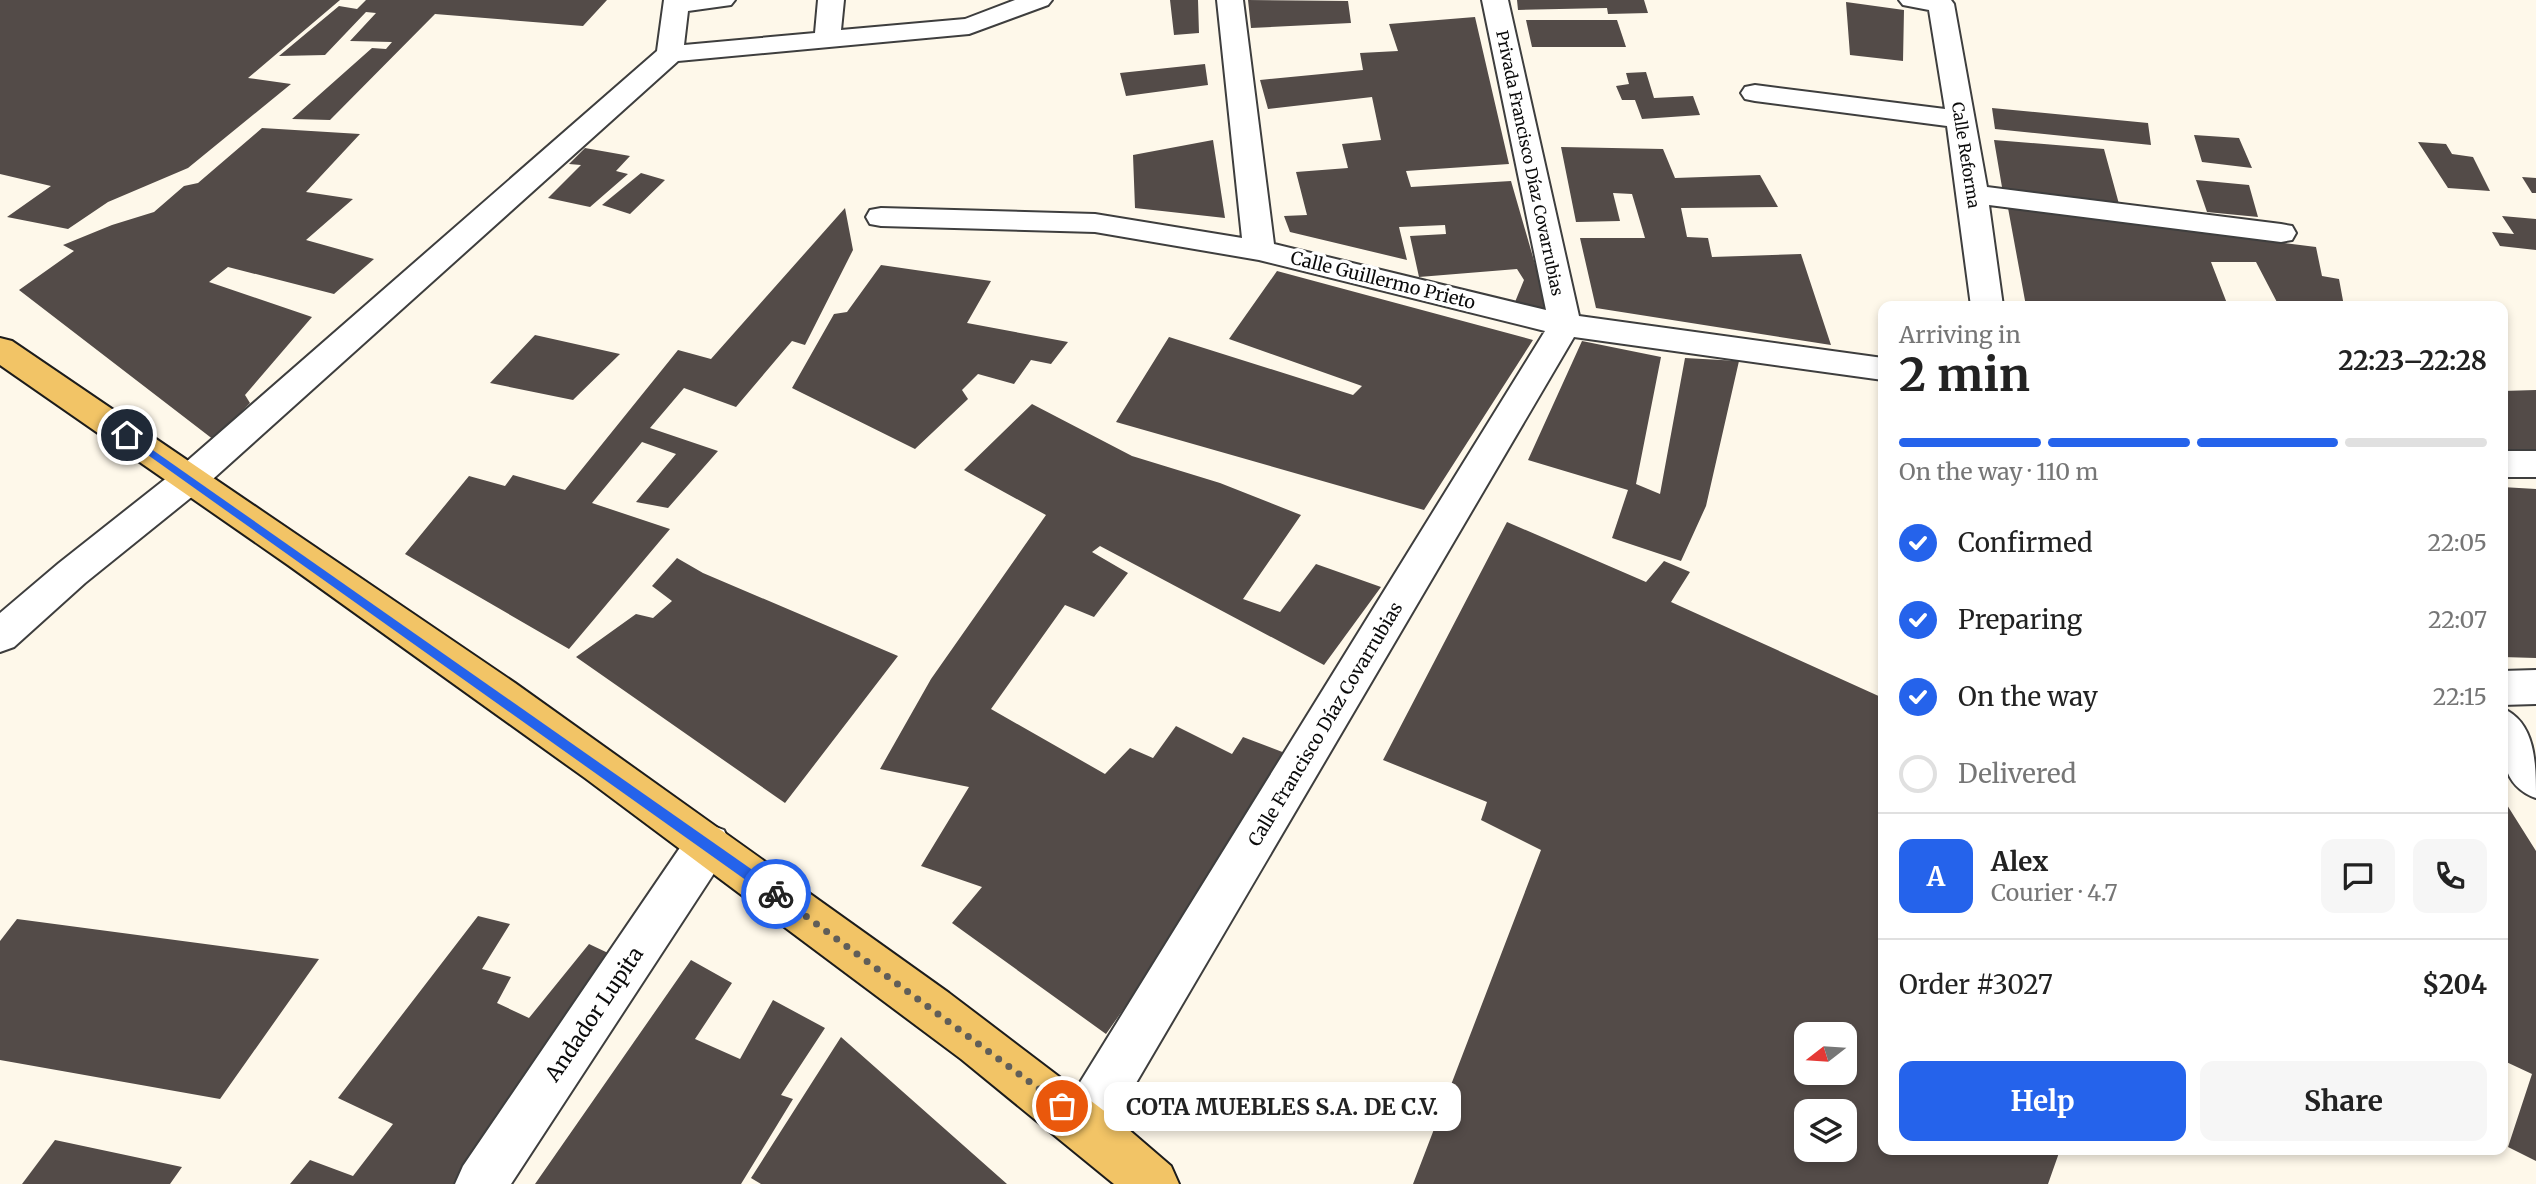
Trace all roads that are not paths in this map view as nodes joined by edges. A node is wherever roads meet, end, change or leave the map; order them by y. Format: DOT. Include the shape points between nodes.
graph roads {
  1 [pos="722,0"];
  2 [pos="831,0"];
  3 [pos="1039,0"];
  4 [pos="1230,0"];
  5 [pos="1495,0"];
  6 [pos="1912,0"];
  7 [pos="677,2"];
  8 [pos="828,40"];
  9 [pos="670,54"];
  10 [pos="1755,93"];
  11 [pos="1960,119"];
  12 [pos="1973,194"];
  13 [pos="881,217"];
  14 [pos="2280,233"];
  15 [pos="1259,250"];
  16 [pos="1986,301"];
  17 [pos="1565,325"];
  18 [pos="0,349"];
  19 [pos="1878,368"];
  20 [pos="2508,464"];
  21 [pos="2536,464"];
  22 [pos="191,478"];
  23 [pos="0,636"];
  24 [pos="2536,687"];
  25 [pos="2508,688"];
  26 [pos="2508,735"];
  27 [pos="2536,780"];
  28 [pos="708,844"];
  29 [pos="1084,1123"];
  30 [pos="481,1184"];
  31 [pos="1153,1184"];
  1 -- 7 [label="street"];
  2 -- 8 [label="street"];
  3 -- 8 [label="street" via="969,26"];
  4 -- 15 [label="street"];
  5 -- 17 [label="street, Privada Francisco Díaz Covarrubias"];
  6 -- 11 [label="street, Calle Reforma" via="1941,4"];
  7 -- 9 [label="street"];
  8 -- 9 [label="street"];
  9 -- 22 [label="street"];
  10 -- 11 [label="street"];
  11 -- 12 [label="street, Calle Reforma"];
  12 -- 14 [label="street"];
  12 -- 16 [label="street, Calle Reforma"];
  13 -- 15 [label="street, Calle Guillermo Prieto" via="1096,223"];
  15 -- 17 [label="street, Calle Guillermo Prieto"];
  17 -- 19 [label="street, Calle Guillermo Prieto"];
  17 -- 29 [label="street, Calle Francisco Díaz Covarrubias"];
  18 -- 22 [label="main road"];
  20 -- 21 [label="street"];
  22 -- 23 [label="street"];
  22 -- 28 [label="main road"];
  24 -- 25 [label="street"];
  26 -- 27 [label="street"];
  28 -- 29 [label="main road"];
  28 -- 30 [label="street, Andador Lupita"];
  29 -- 31 [label="main road"];
}
